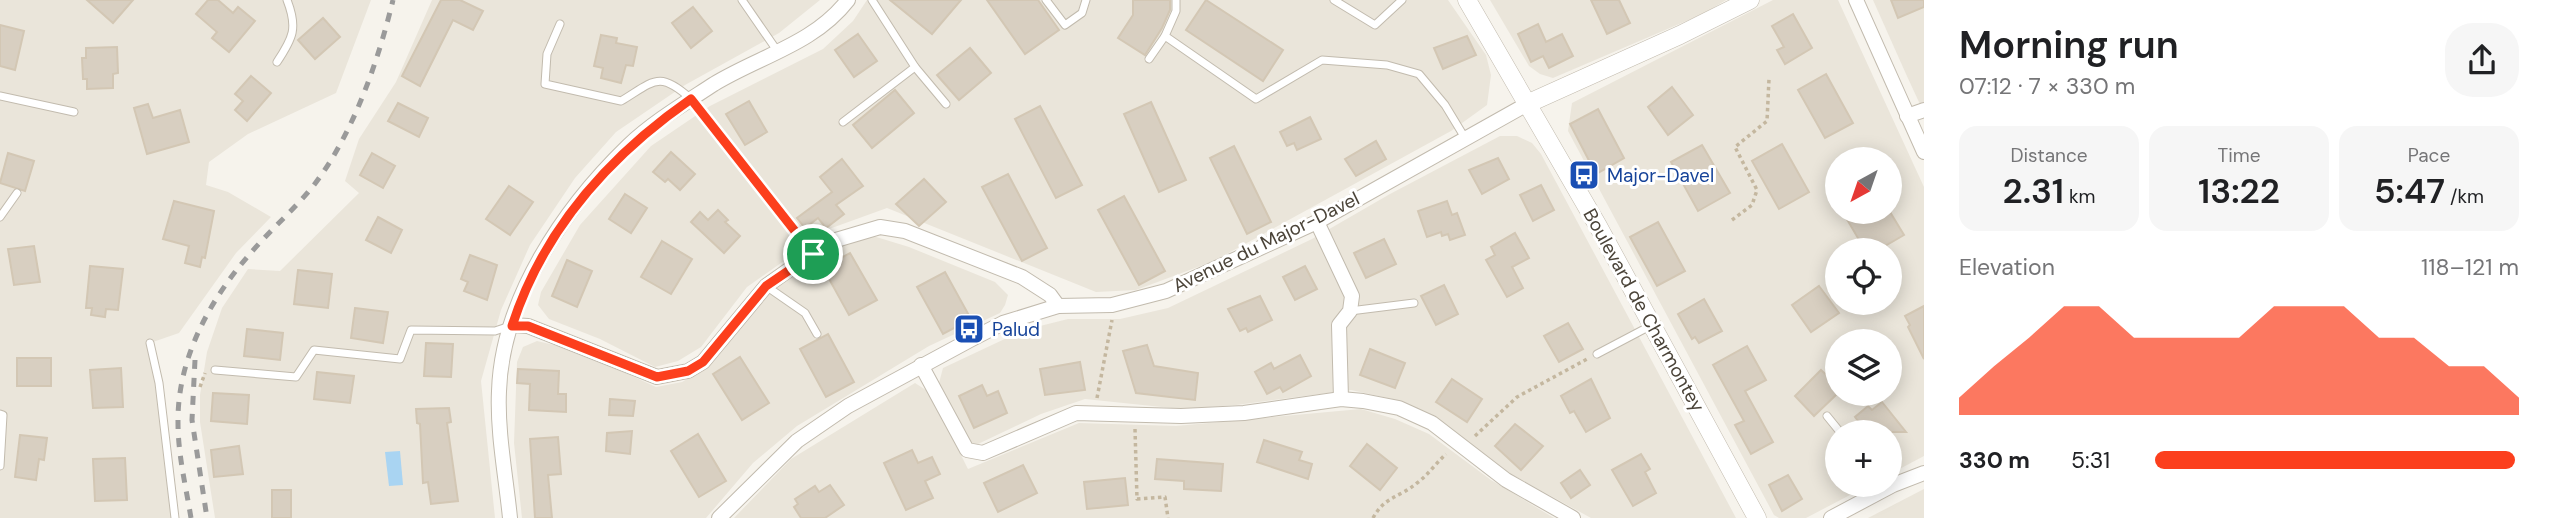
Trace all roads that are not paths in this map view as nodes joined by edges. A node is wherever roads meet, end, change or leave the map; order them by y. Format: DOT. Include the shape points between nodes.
graph roads {
  1 [pos="287,0"];
  2 [pos="742,0"];
  3 [pos="848,0"];
  4 [pos="872,0"];
  5 [pos="1046,0"];
  6 [pos="1086,0"];
  7 [pos="1176,0"];
  8 [pos="1334,0"];
  9 [pos="1402,0"];
  10 [pos="1467,0"];
  11 [pos="1750,0"];
  12 [pos="1856,0"];
  13 [pos="560,24"];
  14 [pos="1165,36"];
  15 [pos="779,53"];
  16 [pos="1149,59"];
  17 [pos="278,62"];
  18 [pos="915,67"];
  19 [pos="0,96"];
  20 [pos="691,99"];
  21 [pos="1528,103"];
  22 [pos="946,104"];
  23 [pos="1924,110"];
  24 [pos="74,112"];
  25 [pos="1907,116"];
  26 [pos="843,122"];
  27 [pos="1465,138"];
  28 [pos="1924,152"];
  29 [pos="17,193"];
  30 [pos="0,217"];
  31 [pos="1317,222"];
  32 [pos="813,254"];
  33 [pos="766,286"];
  34 [pos="1414,303"];
  35 [pos="1058,306"];
  36 [pos="1350,311"];
  37 [pos="1652,325"];
  38 [pos="512,326"];
  39 [pos="817,334"];
  40 [pos="150,343"];
  41 [pos="1597,354"];
  42 [pos="922,365"];
  43 [pos="215,370"];
  44 [pos="1341,399"];
  45 [pos="0,414"];
  46 [pos="1827,416"];
  47 [pos="1830,420"];
  48 [pos="0,466"];
  49 [pos="1924,473"];
  50 [pos="1902,479"];
  51 [pos="1867,497"];
  52 [pos="175,518"];
  53 [pos="510,518"];
  54 [pos="719,518"];
  55 [pos="1573,518"];
  56 [pos="1757,518"];
  57 [pos="1831,518"];
  1 -- 17 [label="lane" via="295,21 290,43"];
  2 -- 15 [label="lane"];
  3 -- 15 [label="street" via="825,24"];
  4 -- 18 [label="lane"];
  5 -- 6 [label="lane" via="1065,25 1082,13"];
  7 -- 14 [label="lane"];
  8 -- 9 [label="lane" via="1375,25"];
  10 -- 21 [label="street, Boulevard de Charmontey"];
  11 -- 21 [label="street, Avenue du Major-Davel"];
  12 -- 25 [label="street"];
  13 -- 20 [label="lane" via="547,54 545,84 621,102 657,80 672,82"];
  14 -- 16 [label="lane"];
  14 -- 27 [label="lane" via="1256,99 1322,60 1387,65 1419,74"];
  15 -- 20 [label="street" via="742,67"];
  18 -- 22 [label="lane"];
  18 -- 26 [label="lane"];
  19 -- 24 [label="lane"];
  20 -- 32 [label="lane"];
  20 -- 38 [label="street" via="630,145 588,190 542,257"];
  21 -- 27 [label="street, Avenue du Major-Davel"];
  21 -- 37 [label="street, Boulevard de Charmontey"];
  23 -- 25 [label="street"];
  25 -- 28 [label="street"];
  27 -- 31 [label="street, Avenue du Major-Davel"];
  29 -- 30 [label="lane"];
  31 -- 35 [label="street, Avenue du Major-Davel" via="1166,291 1112,305"];
  31 -- 36 [label="street" via="1352,296"];
  32 -- 33 [label="street"];
  32 -- 35 [label="street" via="856,233 880,227 905,231 1022,277"];
  33 -- 38 [label="street" via="703,362 672,376 657,377 528,326"];
  33 -- 39 [label="lane" via="805,313"];
  34 -- 36 [label="lane"];
  35 -- 42 [label="street, Avenue du Major-Davel" via="1003,323"];
  36 -- 44 [label="street" via="1339,325"];
  37 -- 41 [label="lane"];
  37 -- 56 [label="street, Boulevard de Charmontey"];
  38 -- 43 [label="lane" via="495,331 411,330 400,359 314,350 296,377"];
  38 -- 53 [label="street" via="499,392"];
  40 -- 52 [label="lane"];
  42 -- 44 [label="street" via="967,450 983,453 1076,413 1244,413"];
  42 -- 54 [label="street, Avenue du Major-Davel" via="797,440"];
  44 -- 55 [label="street" via="1399,408 1432,423 1506,480"];
  45 -- 48 [label="lane"];
  46 -- 47 [label="lane"];
  49 -- 50 [label="street"];
  51 -- 57 [label="street"];
}
